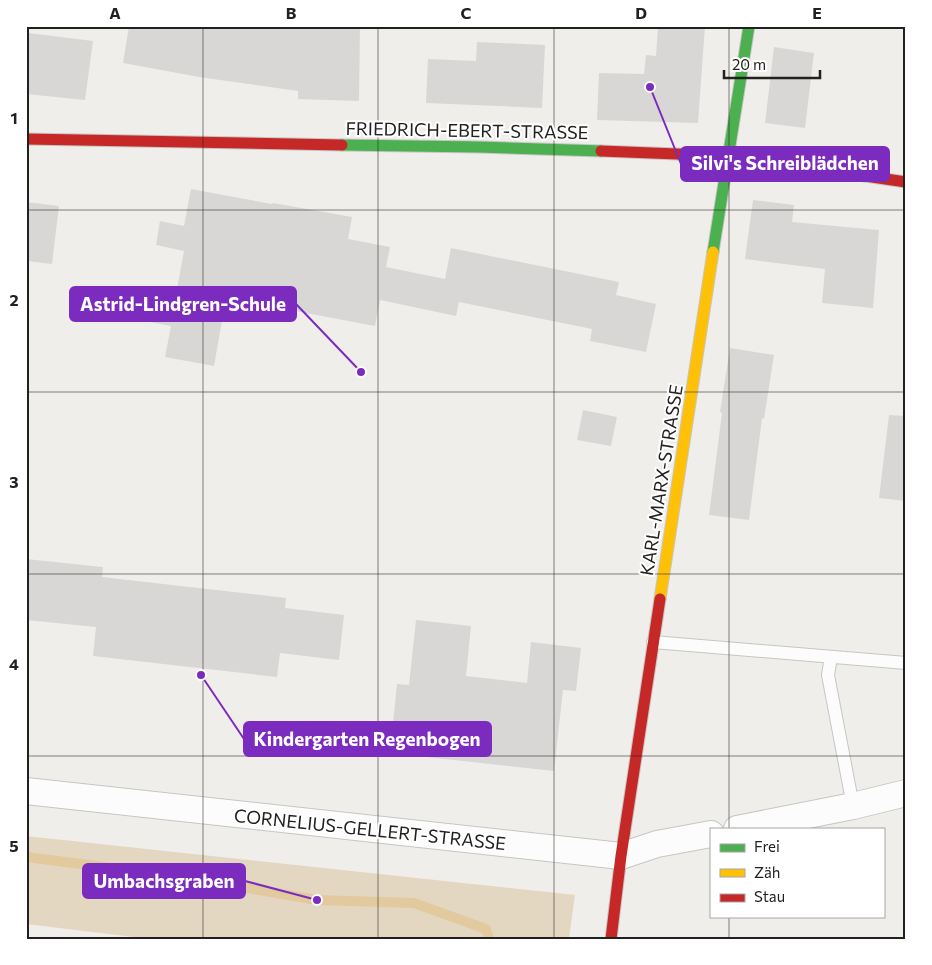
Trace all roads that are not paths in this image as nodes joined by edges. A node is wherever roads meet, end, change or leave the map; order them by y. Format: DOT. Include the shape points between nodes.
graph roads {
  1 [pos="749,26"];
  2 [pos="26,139"];
  3 [pos="728,156"];
  4 [pos="906,182"];
  5 [pos="653,642"];
  6 [pos="831,657"];
  7 [pos="906,663"];
  8 [pos="26,791"];
  9 [pos="906,793"];
  10 [pos="853,806"];
  11 [pos="742,828"];
  12 [pos="710,834"];
  13 [pos="621,856"];
  14 [pos="611,939"];
  1 -- 3 [label="street, KARL-MARX-STRASSE"];
  2 -- 3 [label="street, FRIEDRICH-EBERT-STRASSE" via="479,147"];
  3 -- 4 [label="street, FRIEDRICH-EBERT-STRASSE"];
  3 -- 5 [label="street, KARL-MARX-STRASSE"];
  5 -- 6 [label="lane"];
  5 -- 13 [label="street, KARL-MARX-STRASSE"];
  6 -- 7 [label="lane"];
  6 -- 10 [label="lane" via="828,675"];
  8 -- 13 [label="street, CORNELIUS-GELLERT-STRASSE"];
  9 -- 10 [label="street"];
  10 -- 11 [label="street"];
  12 -- 13 [label="street, CORNELIUS-GELLERT-STRASSE" via="657,844"];
  13 -- 14 [label="street, KARL-MARX-STRASSE"];
}
